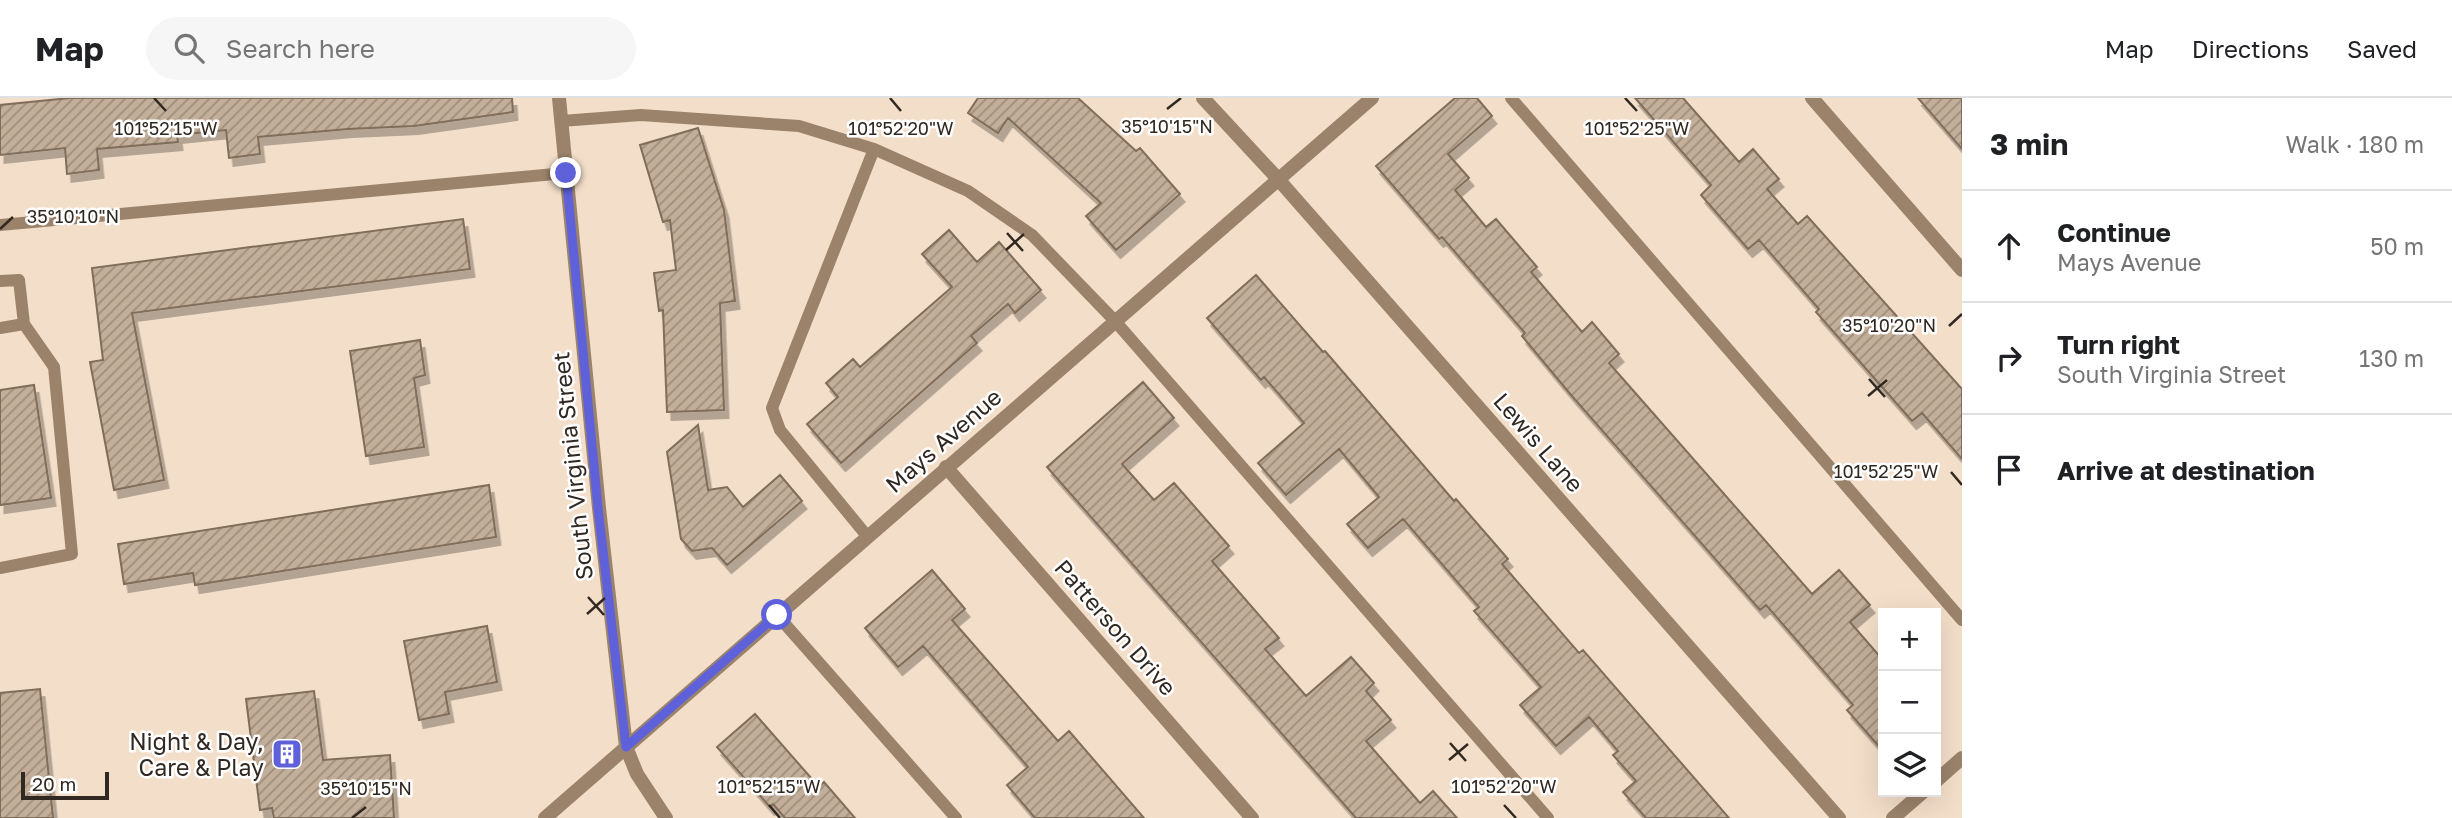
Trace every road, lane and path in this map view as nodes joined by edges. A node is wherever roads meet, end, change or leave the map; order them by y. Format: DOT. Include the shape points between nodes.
graph roads {
  1 [pos="559,98"];
  2 [pos="1203,98"];
  3 [pos="1372,98"];
  4 [pos="1511,98"];
  5 [pos="1812,98"];
  6 [pos="561,121"];
  7 [pos="874,149"];
  8 [pos="566,173"];
  9 [pos="1278,179"];
  10 [pos="0,225"];
  11 [pos="1962,270"];
  12 [pos="0,281"];
  13 [pos="1115,321"];
  14 [pos="24,324"];
  15 [pos="0,328"];
  16 [pos="946,467"];
  17 [pos="867,536"];
  18 [pos="0,568"];
  19 [pos="777,615"];
  20 [pos="1962,620"];
  21 [pos="626,747"];
  22 [pos="1962,758"];
  23 [pos="1941,777"];
  24 [pos="1917,797"];
  25 [pos="545,818"];
  26 [pos="666,818"];
  27 [pos="956,818"];
  28 [pos="1252,818"];
  29 [pos="1548,818"];
  30 [pos="1839,818"];
  31 [pos="1893,818"];
  1 -- 6 [label="street, South Virginia Street"];
  2 -- 9 [label="street, Lewis Lane"];
  3 -- 9 [label="street, Mays Avenue"];
  4 -- 20 [label="lane"];
  5 -- 11 [label="street"];
  6 -- 7 [label="lane" via="641,115 799,126"];
  6 -- 8 [label="street, South Virginia Street"];
  7 -- 13 [label="lane" via="968,191 1032,235"];
  7 -- 17 [label="lane" via="772,408 780,430"];
  8 -- 10 [label="lane"];
  8 -- 21 [label="street, South Virginia Street"];
  9 -- 13 [label="street, Mays Avenue"];
  9 -- 30 [label="street, Lewis Lane"];
  12 -- 14 [label="lane" via="19,280"];
  13 -- 16 [label="street, Mays Avenue"];
  13 -- 29 [label="lane"];
  14 -- 15 [label="lane"];
  14 -- 18 [label="lane" via="54,367 72,554"];
  16 -- 17 [label="street, Mays Avenue"];
  16 -- 28 [label="street, Patterson Drive"];
  17 -- 19 [label="street, Mays Avenue"];
  19 -- 21 [label="street, Mays Avenue"];
  19 -- 27 [label="lane"];
  21 -- 25 [label="street, Mays Avenue"];
  21 -- 26 [label="street, South Virginia Street" via="637,774"];
  22 -- 23 [label="street"];
  24 -- 31 [label="street"];
}
